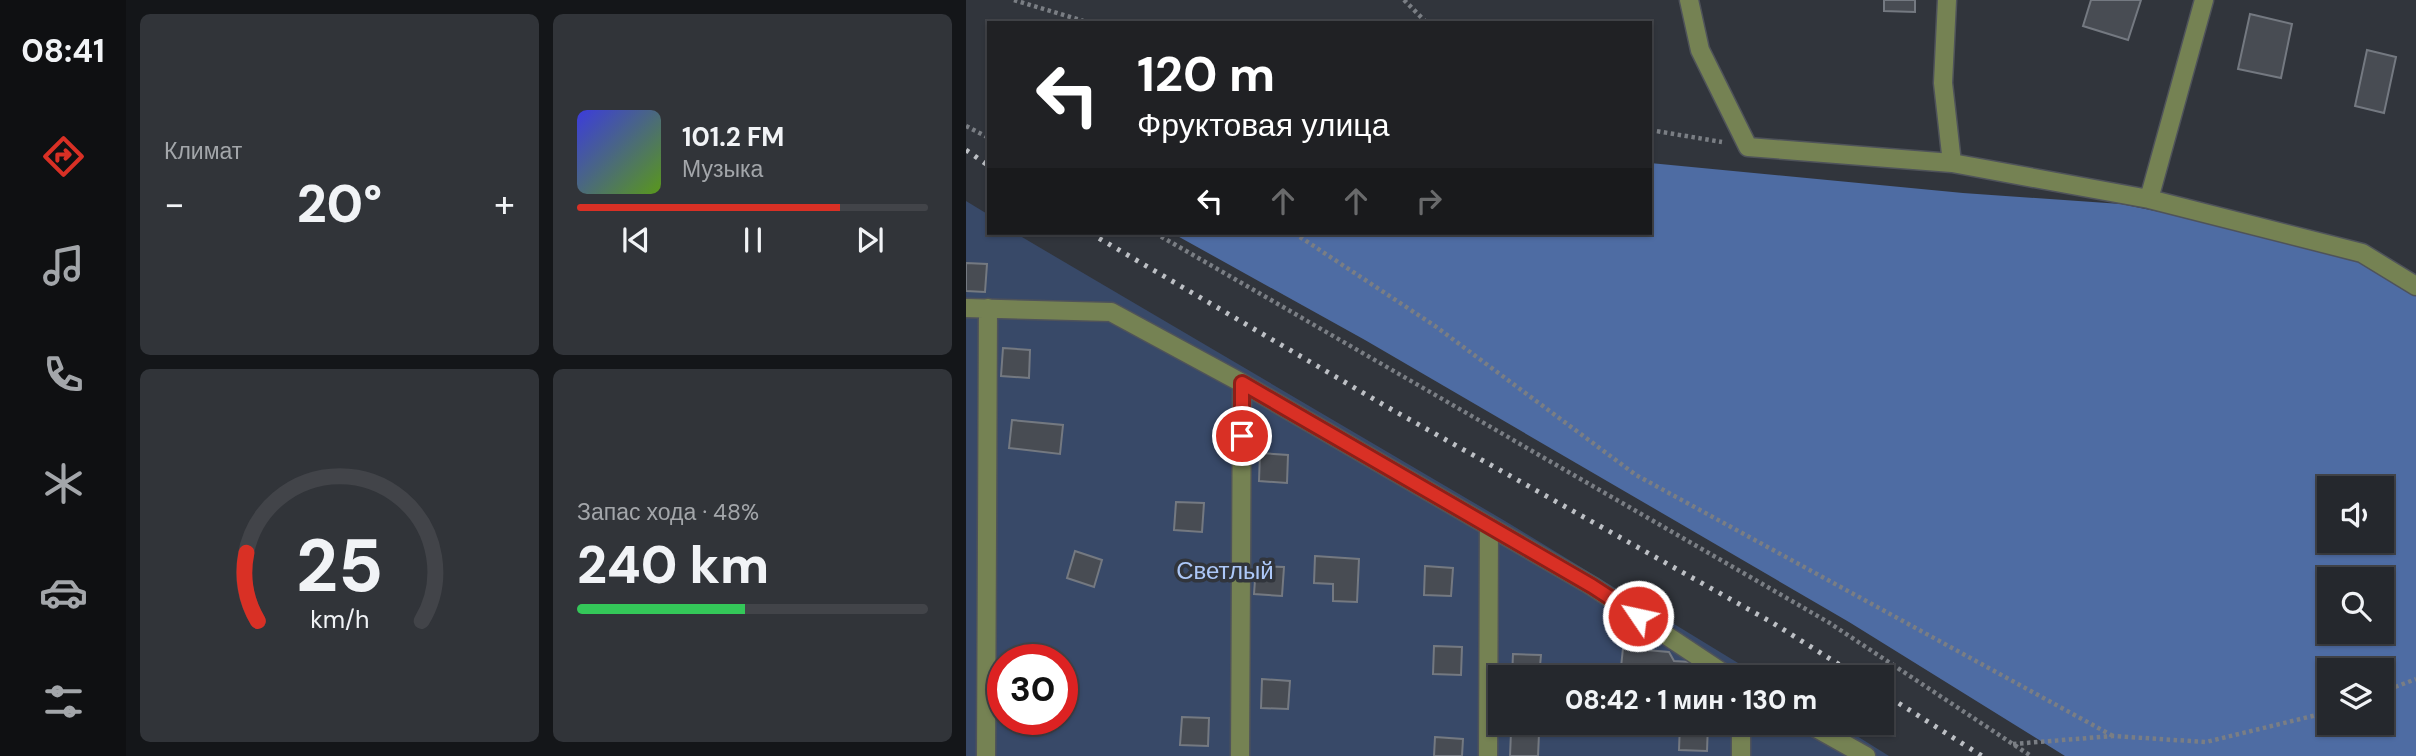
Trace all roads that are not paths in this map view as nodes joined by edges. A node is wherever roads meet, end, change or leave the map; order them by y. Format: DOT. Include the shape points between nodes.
graph roads {
  1 [pos="1689,0"];
  2 [pos="1947,0"];
  3 [pos="2204,0"];
  4 [pos="1952,163"];
  5 [pos="2149,199"];
  6 [pos="2416,286"];
  7 [pos="966,308"];
  8 [pos="988,308"];
  9 [pos="1242,383"];
  10 [pos="1489,526"];
  11 [pos="1711,665"];
  12 [pos="1741,735"];
  13 [pos="1828,735"];
  14 [pos="986,756"];
  15 [pos="1240,756"];
  16 [pos="1488,756"];
  17 [pos="1741,756"];
  18 [pos="1866,756"];
  1 -- 4 [label="street" via="1700,50 1748,147"];
  2 -- 4 [label="street" via="1943,83"];
  3 -- 5 [label="street"];
  4 -- 5 [label="street"];
  5 -- 6 [label="street" via="2362,253"];
  7 -- 8 [label="street"];
  8 -- 9 [label="street" via="1111,312"];
  8 -- 14 [label="street"];
  9 -- 10 [label="street"];
  9 -- 15 [label="street"];
  10 -- 11 [label="street" via="1592,586"];
  10 -- 16 [label="street"];
  12 -- 17 [label="street"];
  13 -- 18 [label="street"];
}
